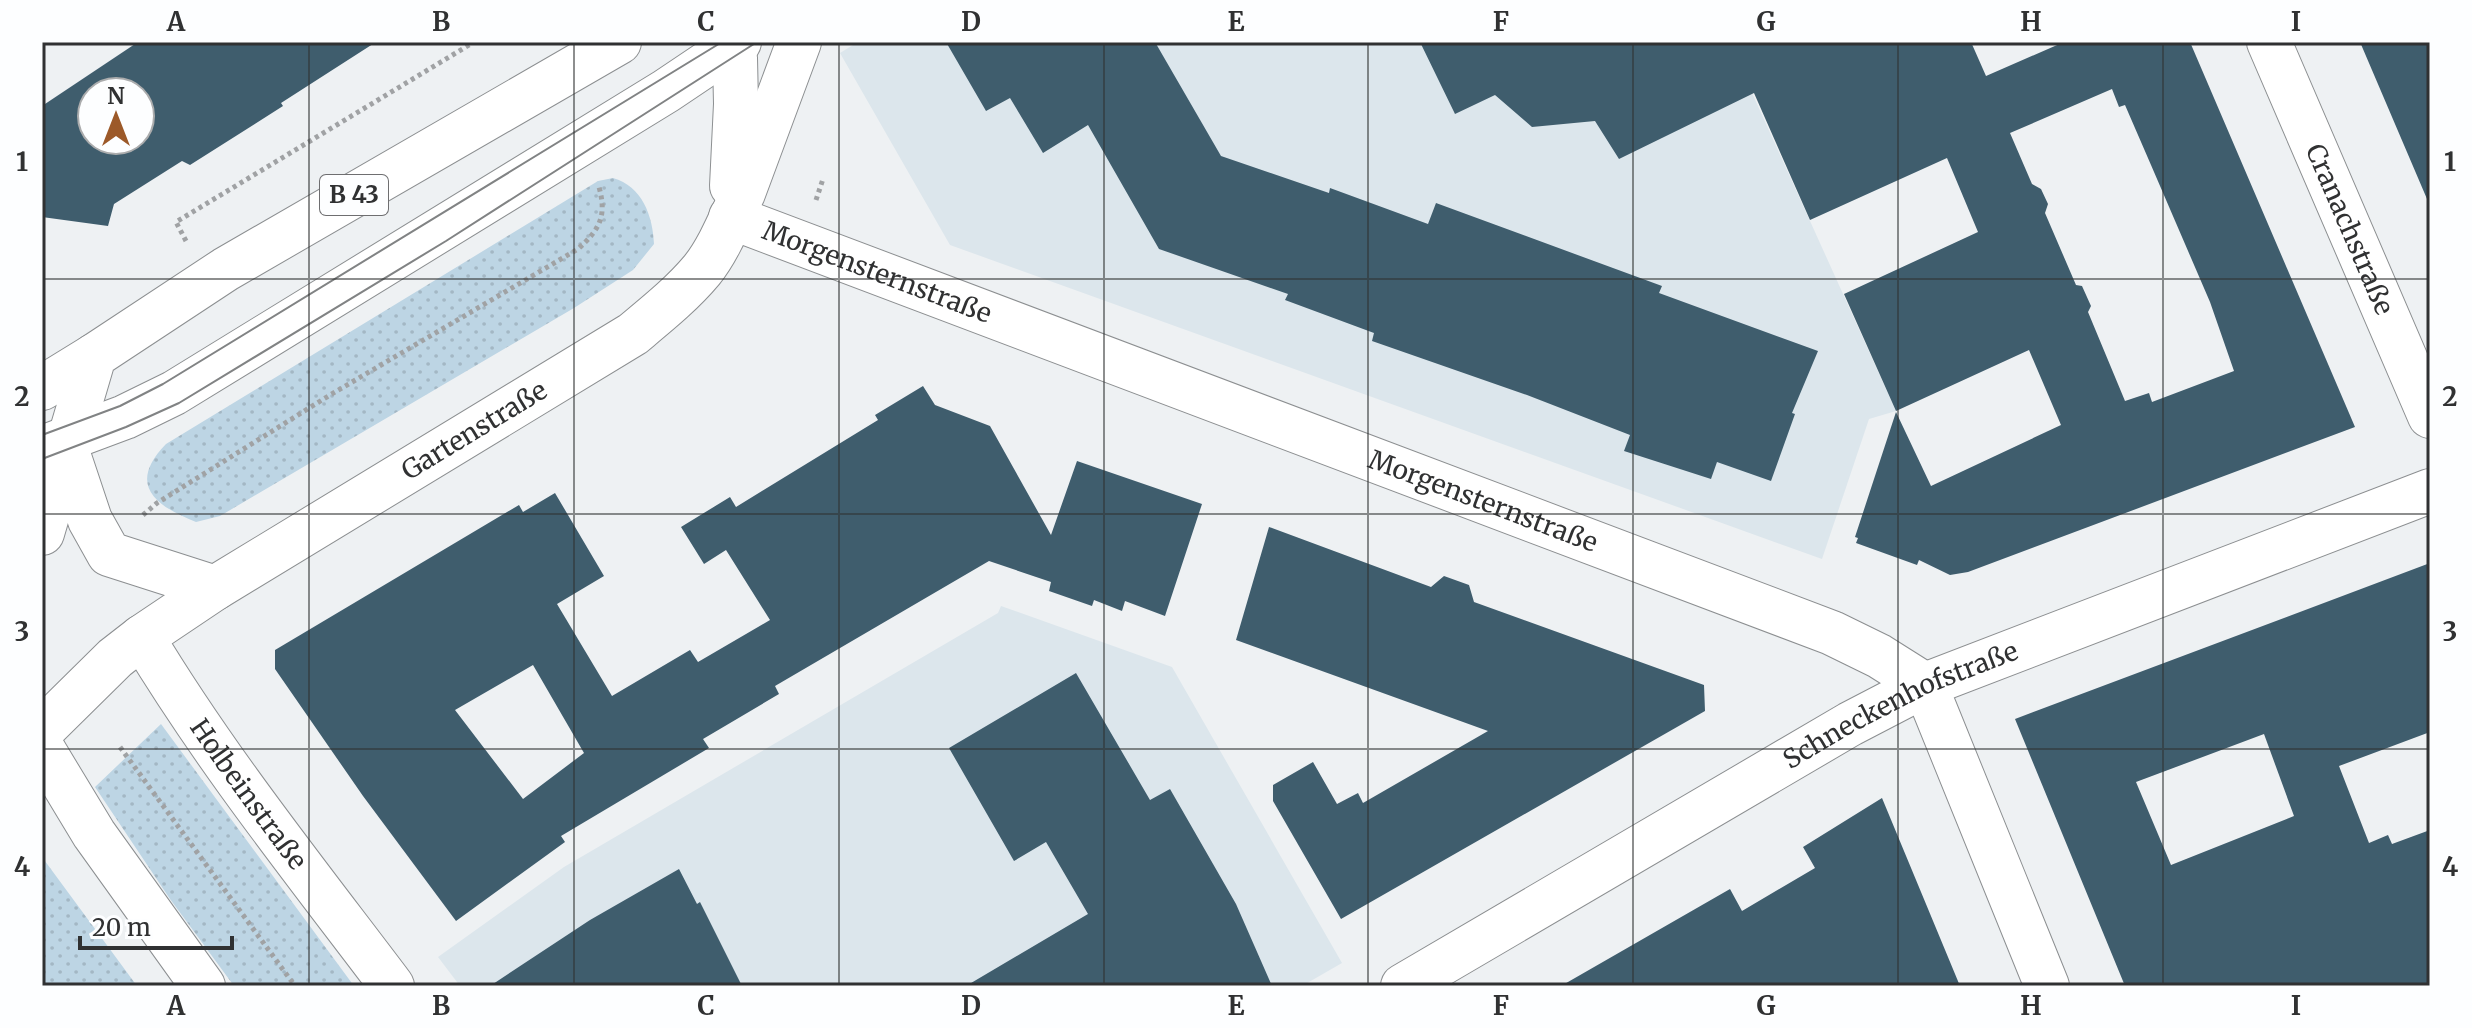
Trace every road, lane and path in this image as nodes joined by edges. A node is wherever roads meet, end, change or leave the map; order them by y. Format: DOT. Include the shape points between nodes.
graph roads {
  1 [pos="474,42"];
  2 [pos="619,42"];
  3 [pos="799,42"];
  4 [pos="2269,42"];
  5 [pos="729,44"];
  6 [pos="598,181"];
  7 [pos="731,217"];
  8 [pos="176,222"];
  9 [pos="94,356"];
  10 [pos="42,388"];
  11 [pos="2430,416"];
  12 [pos="63,440"];
  13 [pos="2430,491"];
  14 [pos="139,519"];
  15 [pos="42,533"];
  16 [pos="215,588"];
  17 [pos="142,637"];
  18 [pos="1925,685"];
  19 [pos="42,730"];
  20 [pos="120,747"];
  21 [pos="42,748"];
  22 [pos="203,986"];
  23 [pos="295,986"];
  24 [pos="392,986"];
  25 [pos="1403,986"];
  26 [pos="2047,986"];
  1 -- 8 [label="path"];
  2 -- 9 [label="street, B 43" via="226,269"];
  3 -- 7 [label="street, Gartenstraße"];
  4 -- 11 [label="street, Cranachstraße"];
  5 -- 7 [label="street" via="735,58 736,104"];
  5 -- 12 [label="street" via="653,99 174,393"];
  6 -- 14 [label="path" via="601,220 578,249 290,420"];
  7 -- 16 [label="street, Gartenstraße" via="704,269 633,334"];
  7 -- 18 [label="street, Morgensternstraße" via="1832,633"];
  9 -- 10 [label="street"];
  9 -- 12 [label="street"];
  12 -- 15 [label="street"];
  12 -- 16 [label="street" via="90,520 109,554"];
  13 -- 18 [label="street, Schneckenhofstraße"];
  16 -- 17 [label="street, Gartenstraße"];
  17 -- 19 [label="street, Gartenstraße"];
  17 -- 24 [label="street, Holbeinstraße" via="239,784"];
  18 -- 25 [label="street, Schneckenhofstraße"];
  18 -- 26 [label="street"];
  20 -- 23 [label="path"];
  21 -- 22 [label="street" via="94,834"];
}
